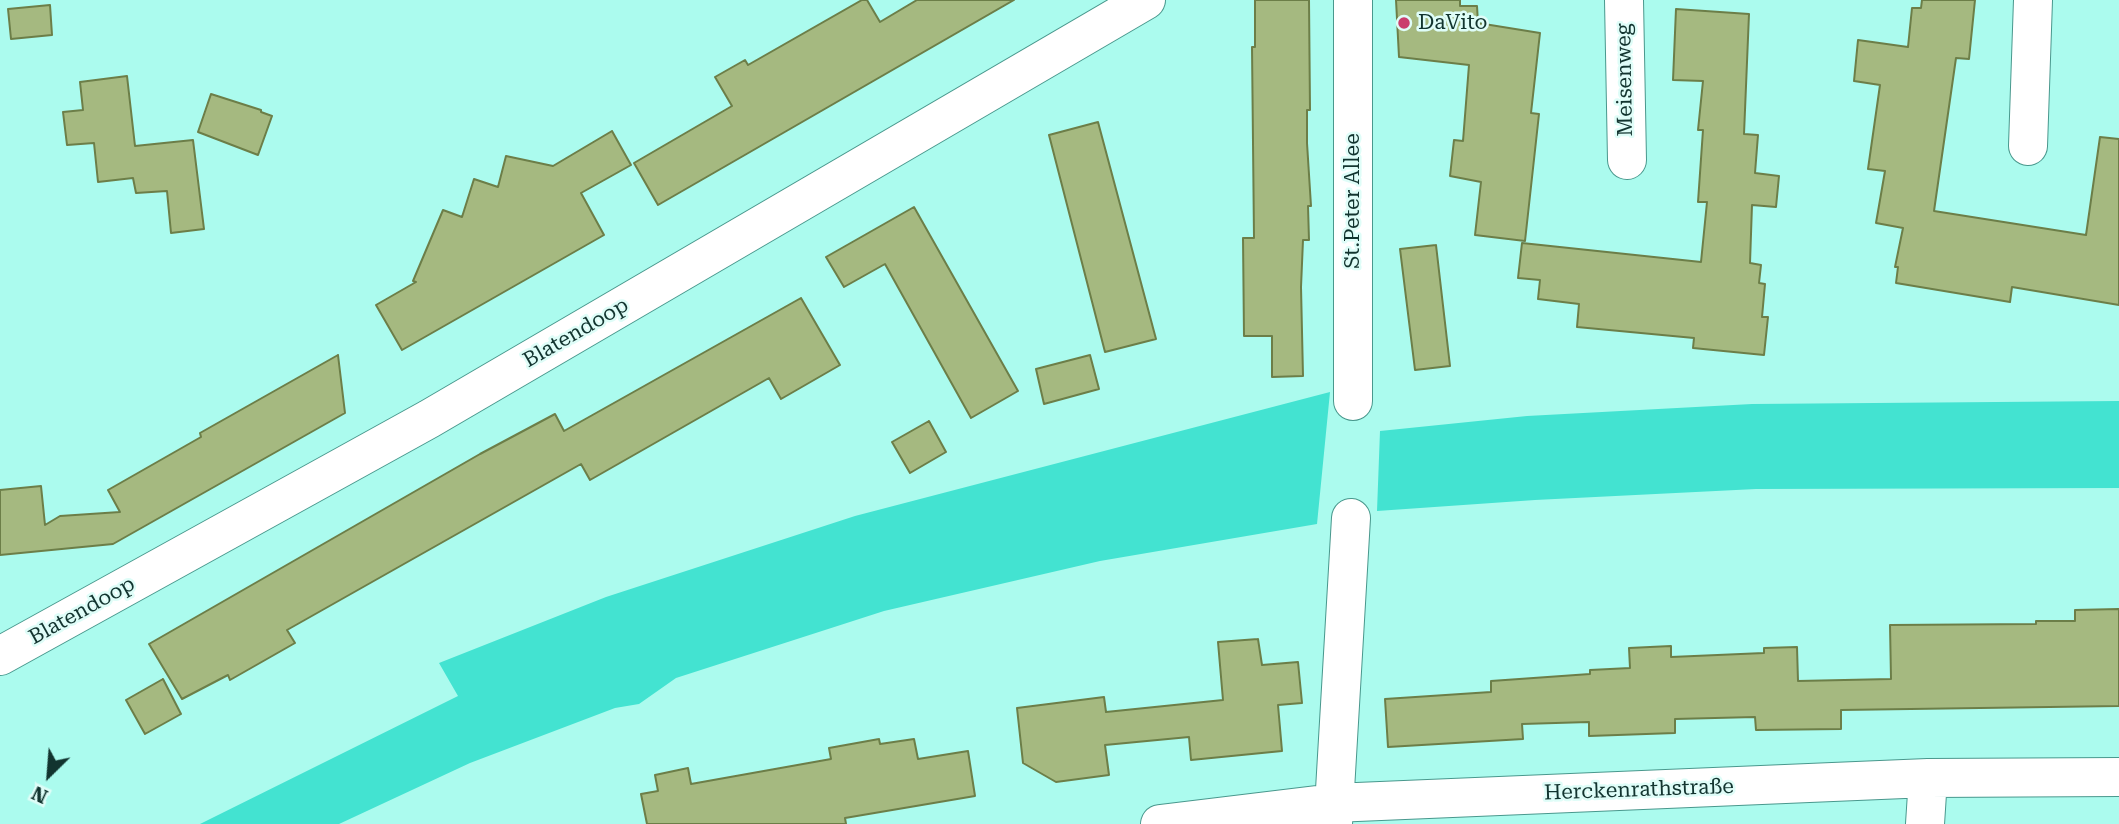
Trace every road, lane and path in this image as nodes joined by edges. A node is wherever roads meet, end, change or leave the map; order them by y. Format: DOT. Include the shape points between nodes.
graph roads {
  1 [pos="1146,0"];
  2 [pos="1353,0"];
  3 [pos="1624,0"];
  4 [pos="2033,0"];
  5 [pos="2028,146"];
  6 [pos="1627,160"];
  7 [pos="1353,401"];
  8 [pos="1351,518"];
  9 [pos="0,656"];
  10 [pos="2119,777"];
  11 [pos="1928,778"];
  12 [pos="1333,813"];
  13 [pos="1160,824"];
  14 [pos="1925,824"];
  1 -- 9 [label="street, Blatendoop" via="429,419"];
  2 -- 7 [label="street, St.Peter Allee"];
  3 -- 6 [label="street, Meisenweg"];
  4 -- 5 [label="street"];
  8 -- 12 [label="street"];
  10 -- 11 [label="street, Herckenrathstraße"];
  11 -- 12 [label="street, Herckenrathstraße"];
  11 -- 14 [label="street"];
  12 -- 13 [label="street, Herckenrathstraße"];
}
